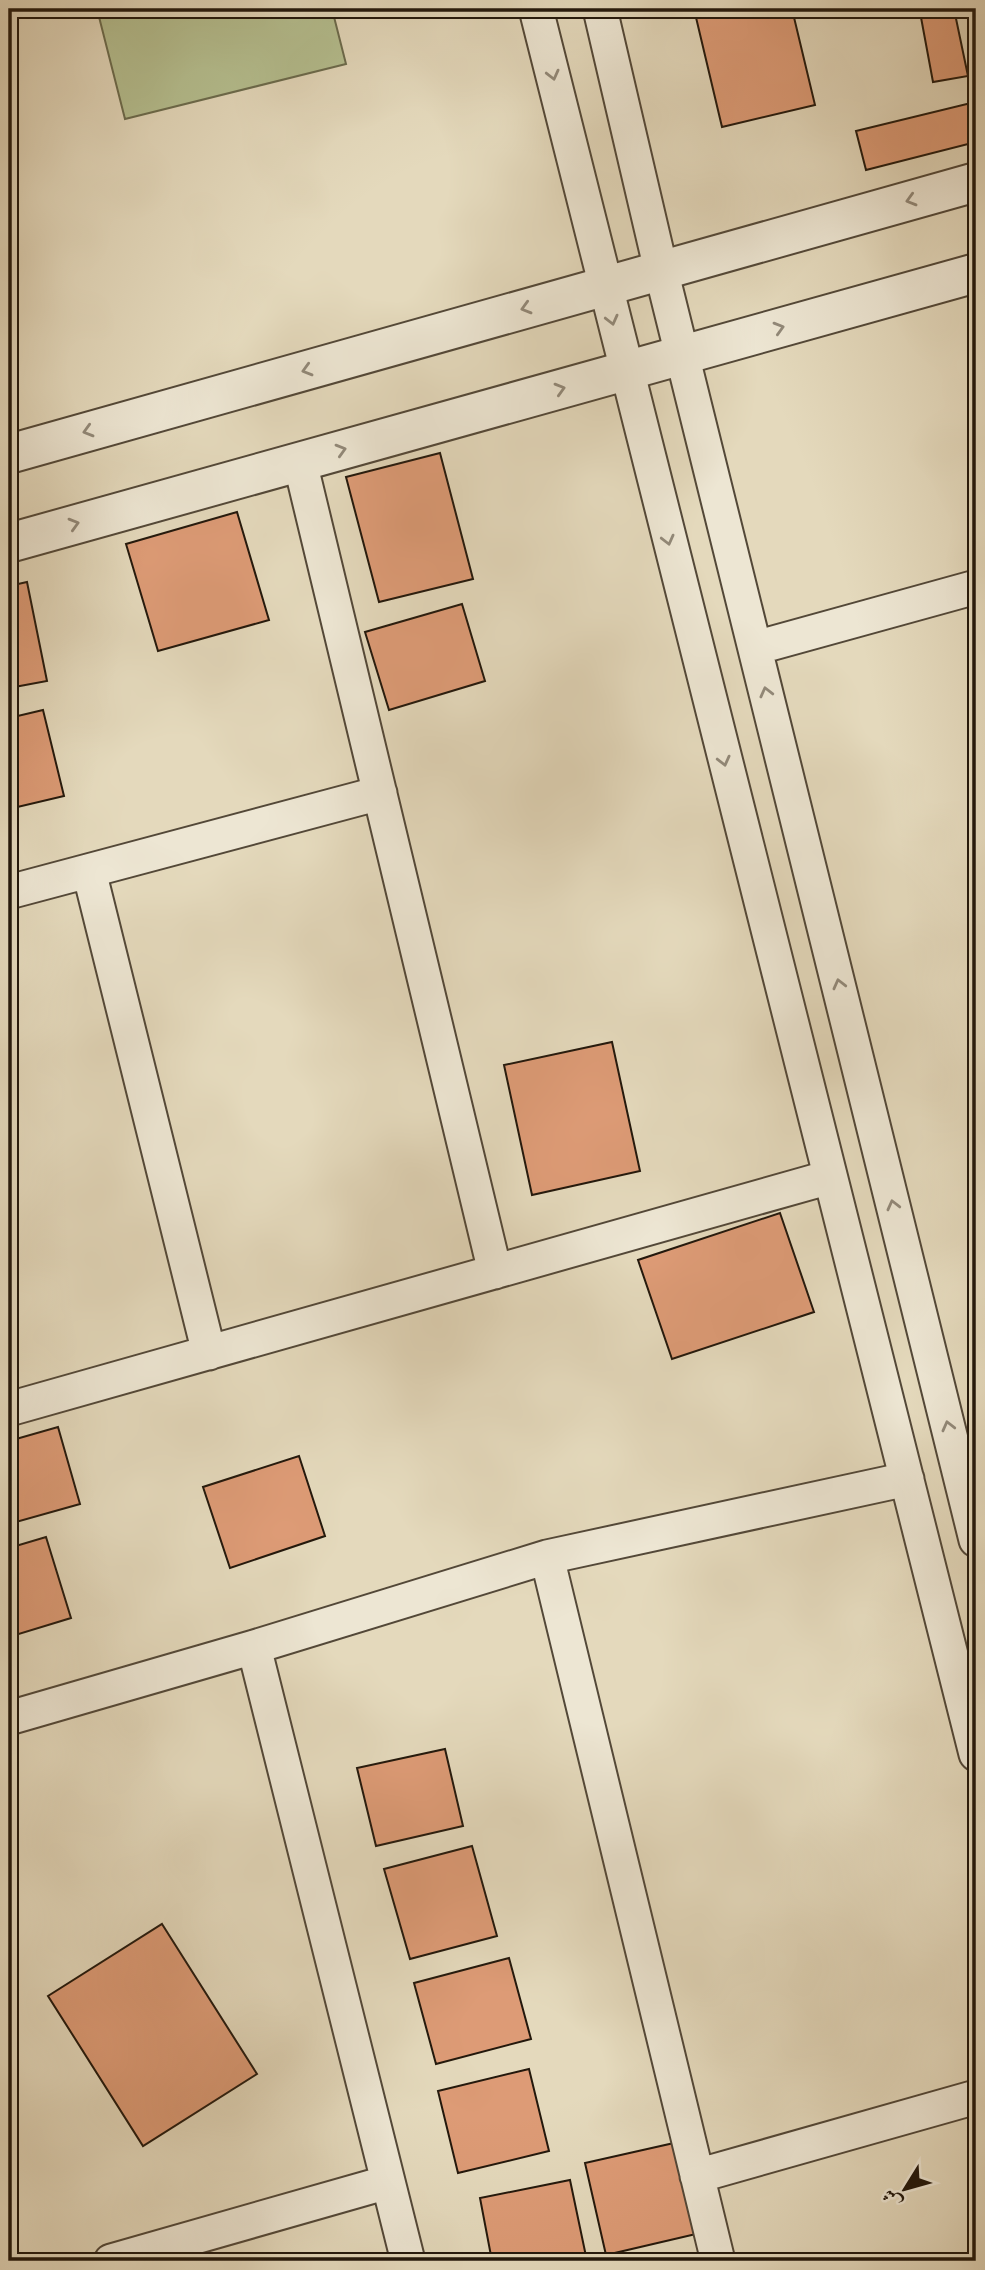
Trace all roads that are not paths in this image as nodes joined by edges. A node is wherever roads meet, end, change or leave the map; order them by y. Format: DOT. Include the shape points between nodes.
graph roads {
  1 [pos="536,9"];
  2 [pos="600,9"];
  3 [pos="976,182"];
  4 [pos="661,270"];
  5 [pos="976,273"];
  6 [pos="604,287"];
  7 [pos="682,355"];
  8 [pos="625,370"];
  9 [pos="9,454"];
  10 [pos="300,462"];
  11 [pos="9,543"];
  12 [pos="976,587"];
  13 [pos="755,648"];
  14 [pos="380,793"];
  15 [pos="89,871"];
  16 [pos="9,892"];
  17 [pos="830,1177"];
  18 [pos="495,1272"];
  19 [pos="209,1353"];
  20 [pos="9,1409"];
  21 [pos="906,1479"];
  22 [pos="976,1539"];
  23 [pos="547,1557"];
  24 [pos="254,1647"];
  25 [pos="9,1718"];
  26 [pos="976,1754"];
  27 [pos="976,2097"];
  28 [pos="697,2176"];
  29 [pos="388,2182"];
  30 [pos="111,2261"];
  31 [pos="408,2261"];
  32 [pos="718,2261"];
  1 -- 6 [label="street, one-way"];
  2 -- 4 [label="street"];
  3 -- 4 [label="street, one-way"];
  4 -- 6 [label="street"];
  4 -- 7 [label="street"];
  7 -- 5 [label="street, one-way"];
  6 -- 8 [label="street, one-way"];
  6 -- 9 [label="street, one-way"];
  7 -- 8 [label="street"];
  7 -- 13 [label="street"];
  10 -- 8 [label="street, one-way"];
  8 -- 17 [label="street, one-way"];
  11 -- 10 [label="street, one-way"];
  10 -- 14 [label="street"];
  12 -- 13 [label="street"];
  22 -- 13 [label="street, one-way"];
  14 -- 15 [label="street"];
  14 -- 18 [label="street"];
  15 -- 16 [label="street"];
  15 -- 19 [label="street"];
  17 -- 18 [label="street"];
  17 -- 21 [label="street"];
  18 -- 19 [label="street"];
  19 -- 20 [label="street"];
  21 -- 23 [label="street"];
  21 -- 26 [label="street"];
  23 -- 24 [label="street"];
  23 -- 28 [label="street"];
  24 -- 25 [label="street"];
  24 -- 29 [label="street"];
  27 -- 28 [label="street"];
  28 -- 32 [label="street"];
  29 -- 30 [label="street"];
  29 -- 31 [label="street"];
}
